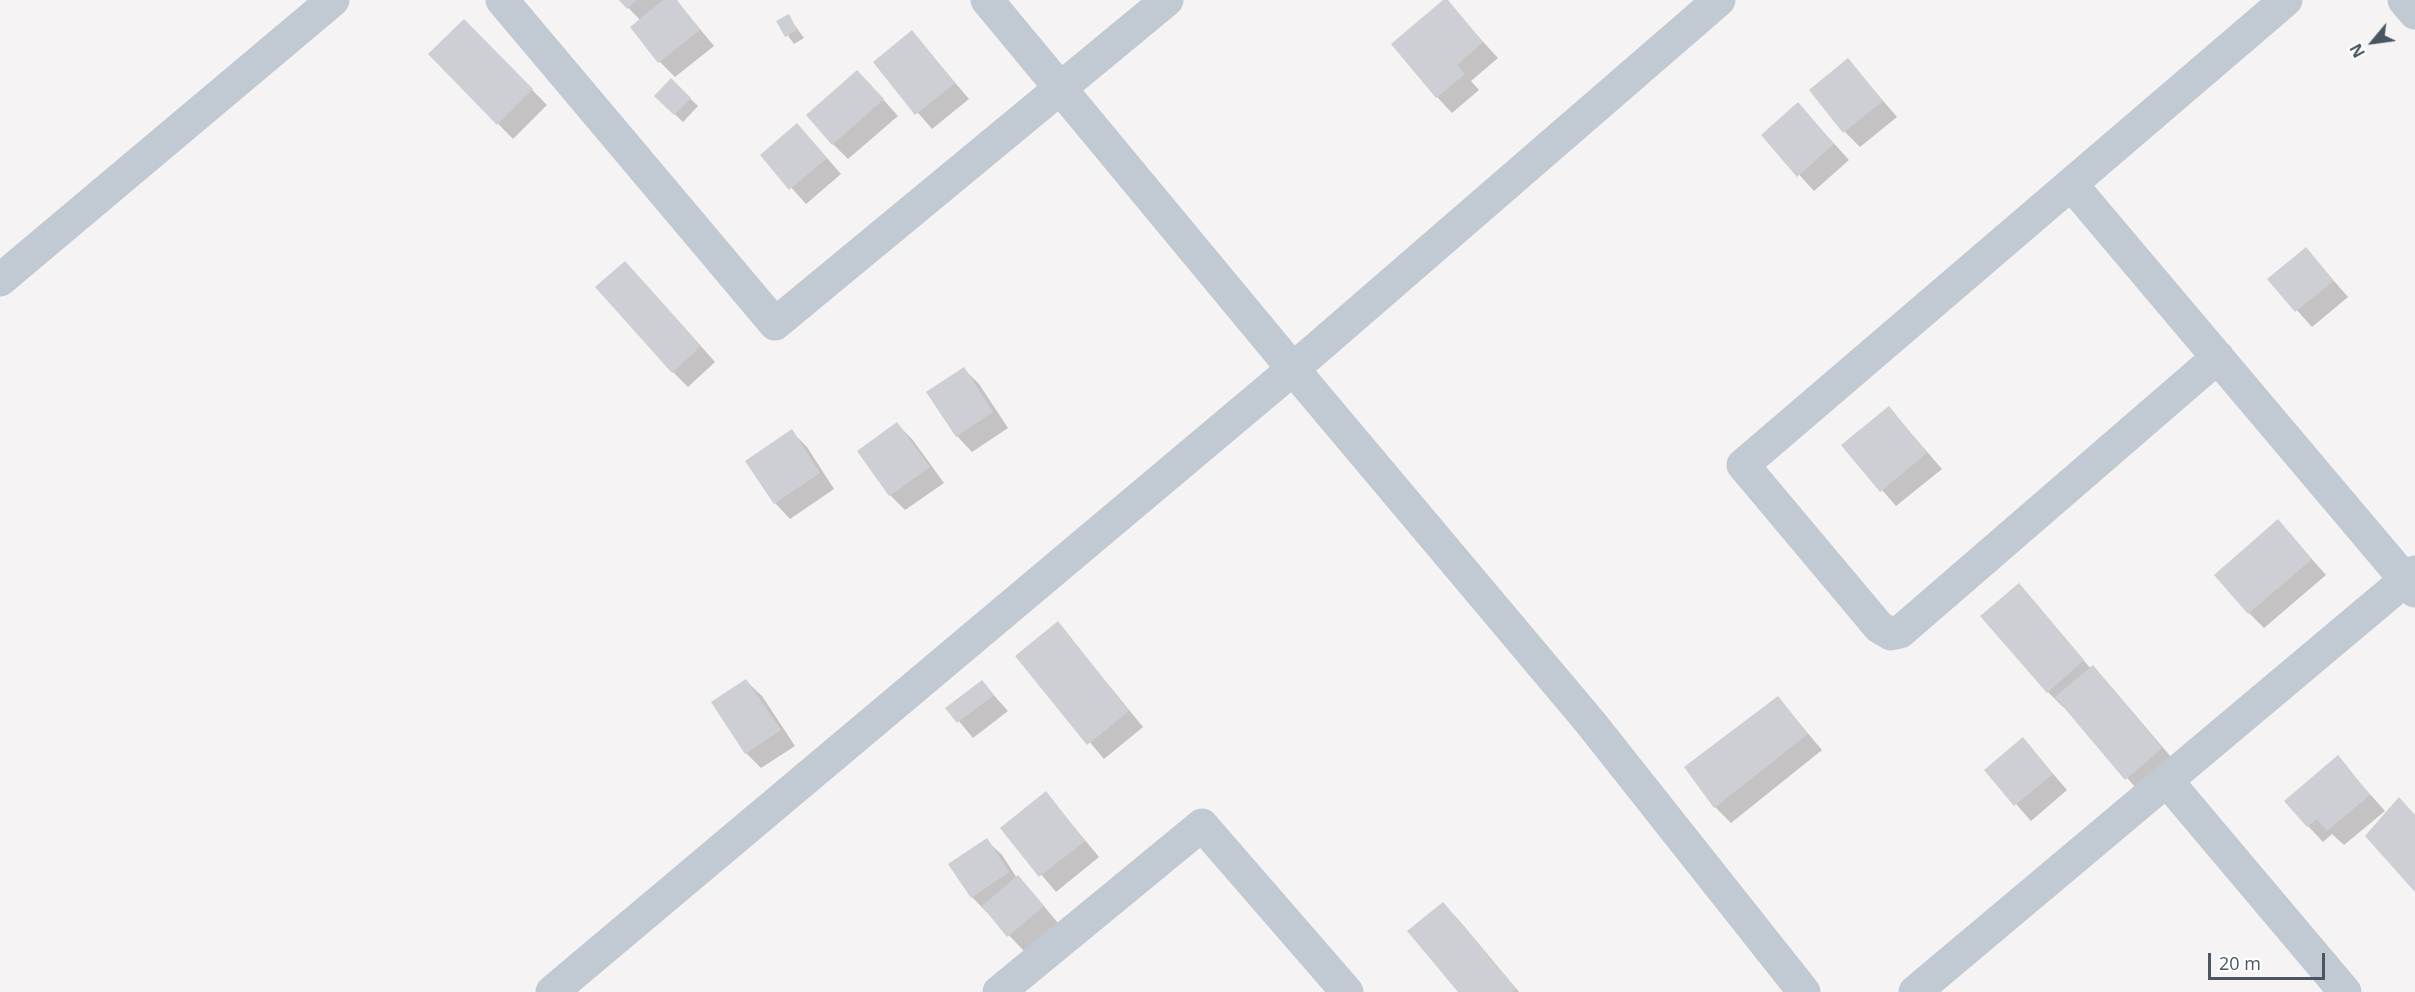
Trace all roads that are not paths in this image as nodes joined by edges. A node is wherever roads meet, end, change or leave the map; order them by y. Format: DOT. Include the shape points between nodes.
graph roads {
  1 [pos="333,0"];
  2 [pos="502,0"];
  3 [pos="987,0"];
  4 [pos="1167,0"];
  5 [pos="1719,0"];
  6 [pos="2286,0"];
  7 [pos="2404,0"];
  8 [pos="2415,13"];
  9 [pos="1058,88"];
  10 [pos="2071,184"];
  11 [pos="0,280"];
  12 [pos="2218,357"];
  13 [pos="1293,369"];
  14 [pos="2412,581"];
  15 [pos="2167,781"];
  16 [pos="566,987"];
  17 [pos="999,992"];
  18 [pos="1347,992"];
  19 [pos="1804,992"];
  20 [pos="1915,992"];
  21 [pos="2345,992"];
  1 -- 11 [label="street"];
  2 -- 9 [label="street" via="775,324"];
  3 -- 9 [label="street"];
  4 -- 9 [label="street"];
  5 -- 13 [label="street"];
  6 -- 10 [label="street"];
  7 -- 8 [label="street"];
  9 -- 13 [label="street"];
  10 -- 12 [label="street"];
  10 -- 12 [label="street" via="1743,465 1879,627 1884,632 1900,632"];
  12 -- 14 [label="street"];
  13 -- 16 [label="street"];
  13 -- 19 [label="street" via="1590,722"];
  14 -- 15 [label="street"];
  15 -- 20 [label="street"];
  15 -- 21 [label="street"];
  17 -- 18 [label="street" via="1202,825"];
}
